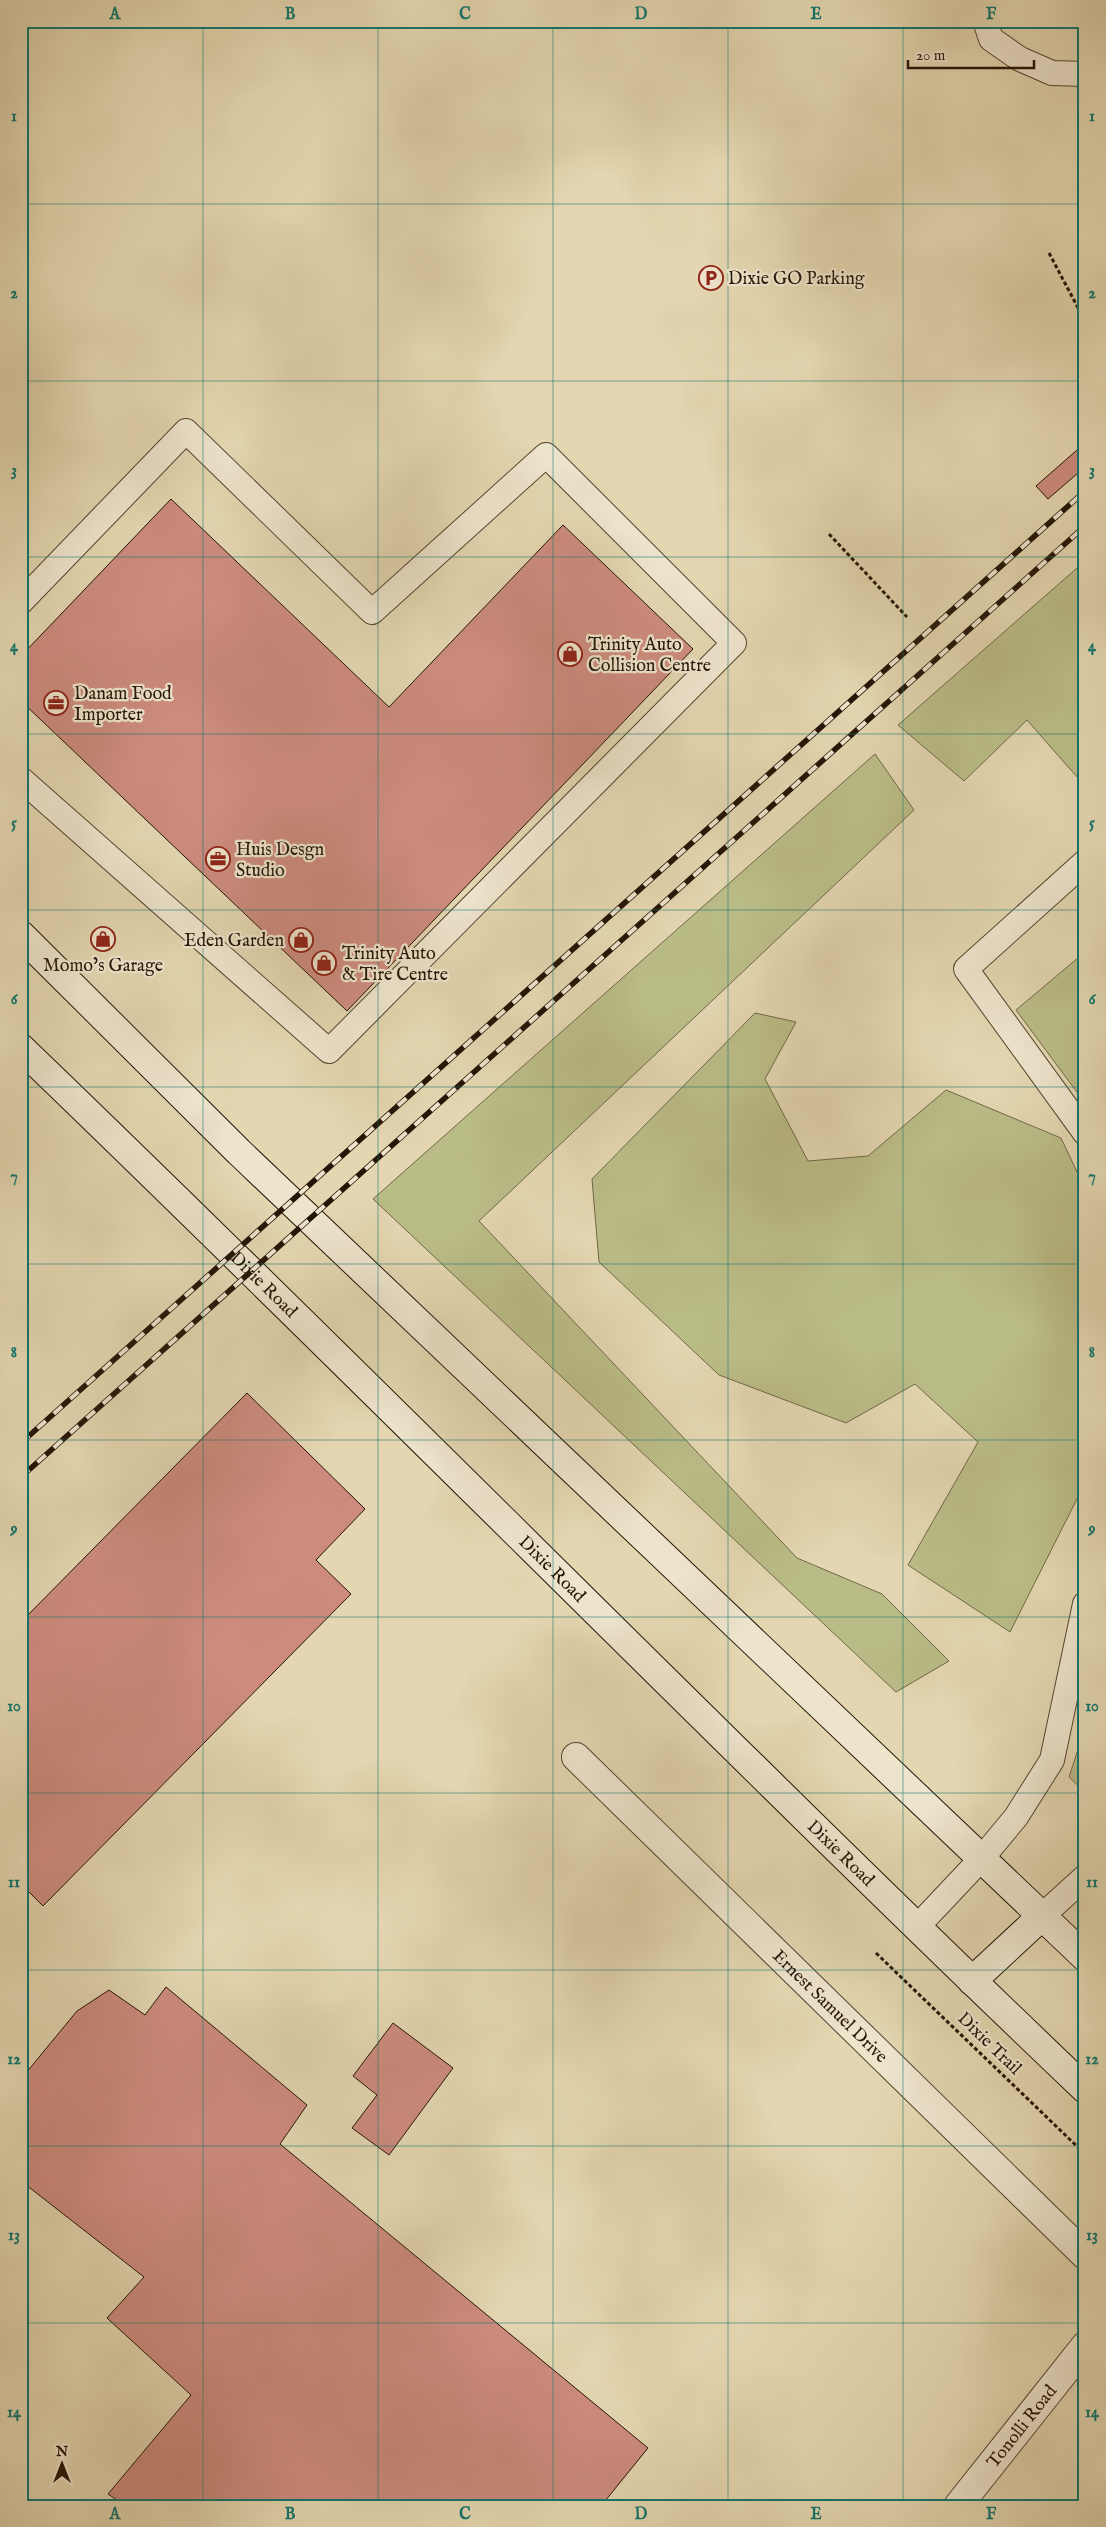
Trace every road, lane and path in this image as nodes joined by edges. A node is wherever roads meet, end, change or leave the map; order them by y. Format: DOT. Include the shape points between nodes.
graph roads {
  1 [pos="985,21"];
  2 [pos="1085,74"];
  3 [pos="1049,253"];
  4 [pos="1085,321"];
  5 [pos="828,534"];
  6 [pos="21,602"];
  7 [pos="908,617"];
  8 [pos="21,779"];
  9 [pos="1085,862"];
  10 [pos="21,934"];
  11 [pos="21,1048"];
  12 [pos="1085,1133"];
  13 [pos="1085,1604"];
  14 [pos="576,1757"];
  15 [pos="982,1858"];
  16 [pos="1085,1877"];
  17 [pos="1042,1916"];
  18 [pos="917,1927"];
  19 [pos="876,1953"];
  20 [pos="1085,1957"];
  21 [pos="972,1981"];
  22 [pos="1085,2089"];
  23 [pos="1085,2154"];
  24 [pos="1085,2255"];
  25 [pos="1085,2346"];
  26 [pos="965,2503"];
  1 -- 2 [label="lane" via="991,39 1020,59 1052,73"];
  3 -- 4 [label="path"];
  5 -- 7 [label="path"];
  6 -- 8 [label="lane" via="186,431 372,612 546,455 734,643 329,1051"];
  9 -- 12 [label="lane" via="966,968"];
  10 -- 15 [label="main road" via="246,1159"];
  11 -- 18 [label="main road, Dixie Road"];
  13 -- 15 [label="lane" via="1052,1760 1016,1817"];
  14 -- 24 [label="main road, Ernest Samuel Drive"];
  15 -- 17 [label="main road"];
  15 -- 18 [label="lane"];
  16 -- 17 [label="lane"];
  17 -- 20 [label="main road"];
  17 -- 21 [label="main road"];
  18 -- 21 [label="main road, Dixie Road"];
  19 -- 23 [label="path, Dixie Trail"];
  21 -- 22 [label="main road, Dixie Road"];
  25 -- 26 [label="main road, Tonolli Road"];
}
